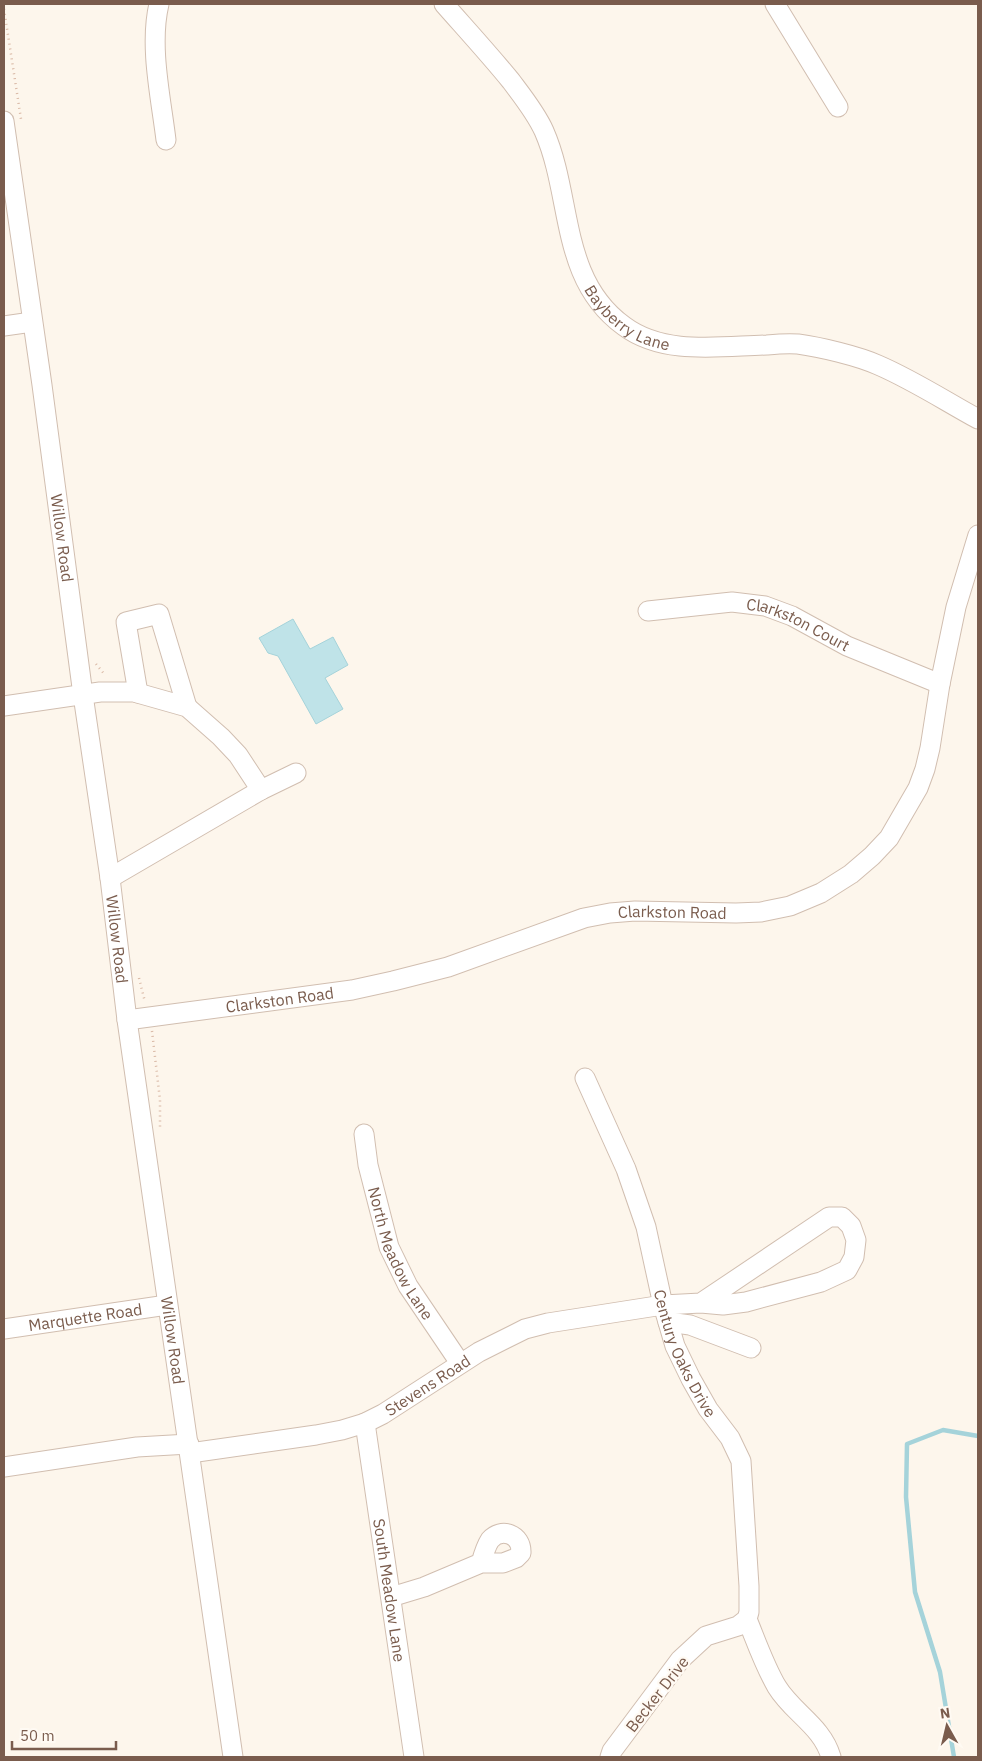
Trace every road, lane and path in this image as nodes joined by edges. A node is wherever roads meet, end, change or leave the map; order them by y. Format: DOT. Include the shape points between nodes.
graph roads {
  1 [pos="159,4"];
  2 [pos="444,4"];
  3 [pos="775,4"];
  4 [pos="838,107"];
  5 [pos="4,121"];
  6 [pos="166,140"];
  7 [pos="32,322"];
  8 [pos="4,326"];
  9 [pos="978,419"];
  10 [pos="978,534"];
  11 [pos="648,611"];
  12 [pos="940,684"];
  13 [pos="138,693"];
  14 [pos="83,695"];
  15 [pos="4,706"];
  16 [pos="187,706"];
  17 [pos="296,772"];
  18 [pos="261,790"];
  19 [pos="110,878"];
  20 [pos="127,1020"];
  21 [pos="585,1078"];
  22 [pos="364,1134"];
  23 [pos="701,1303"];
  24 [pos="167,1305"];
  25 [pos="665,1313"];
  26 [pos="4,1329"];
  27 [pos="751,1348"];
  28 [pos="460,1363"];
  29 [pos="365,1424"];
  30 [pos="189,1449"];
  31 [pos="4,1467"];
  32 [pos="480,1563"];
  33 [pos="391,1597"];
  34 [pos="742,1623"];
  35 [pos="233,1757"];
  36 [pos="414,1757"];
  37 [pos="610,1757"];
  38 [pos="831,1757"];
  1 -- 6 [label="street" via="154,42"];
  2 -- 9 [label="street, Bayberry Lane" via="533,110 557,168 574,255 584,279 594,296 624,327 663,343 688,347 797,344 829,351 877,364"];
  3 -- 4 [label="street"];
  5 -- 7 [label="street, Willow Road"];
  7 -- 8 [label="street"];
  7 -- 14 [label="street, Willow Road"];
  10 -- 12 [label="street, Clarkston Road" via="956,607"];
  11 -- 12 [label="street, Clarkston Court" via="732,602 765,606 792,616 847,646"];
  12 -- 20 [label="street, Clarkston Road" via="925,769 918,788 889,838 851,874 821,893 790,906 736,914 610,913 584,918 448,967 393,981 352,990"];
  13 -- 14 [label="street"];
  13 -- 16 [label="street"];
  13 -- 16 [label="street" via="126,622 159,614"];
  14 -- 15 [label="street"];
  14 -- 19 [label="street, Willow Road"];
  16 -- 18 [label="street" via="238,755"];
  17 -- 18 [label="street"];
  18 -- 19 [label="street"];
  19 -- 20 [label="street, Willow Road"];
  20 -- 24 [label="street, Willow Road"];
  21 -- 25 [label="street, Century Oaks Drive" via="629,1178 646,1227"];
  22 -- 28 [label="street, North Meadow Lane" via="368,1165 389,1247 408,1286"];
  23 -- 23 [label="street" via="746,1302 821,1282 847,1270 854,1257 856,1240 851,1226 842,1217 830,1217"];
  23 -- 25 [label="street"];
  24 -- 26 [label="street, Marquette Road"];
  24 -- 30 [label="street, Willow Road"];
  25 -- 27 [label="street"];
  25 -- 28 [label="street, Stevens Road" via="548,1323 502,1339"];
  25 -- 34 [label="street, Century Oaks Drive" via="690,1379 730,1438 741,1461 750,1586 749,1612"];
  28 -- 29 [label="street, Stevens Road"];
  29 -- 30 [label="street, Stevens Road" via="316,1435"];
  29 -- 33 [label="street, South Meadow Lane"];
  30 -- 31 [label="street, Stevens Road" via="137,1447"];
  30 -- 35 [label="street, Willow Road"];
  32 -- 33 [label="street"];
  33 -- 36 [label="street, South Meadow Lane"];
  34 -- 37 [label="street, Becker Drive" via="706,1636 680,1660"];
  34 -- 38 [label="street" via="776,1686 819,1733"];
}
